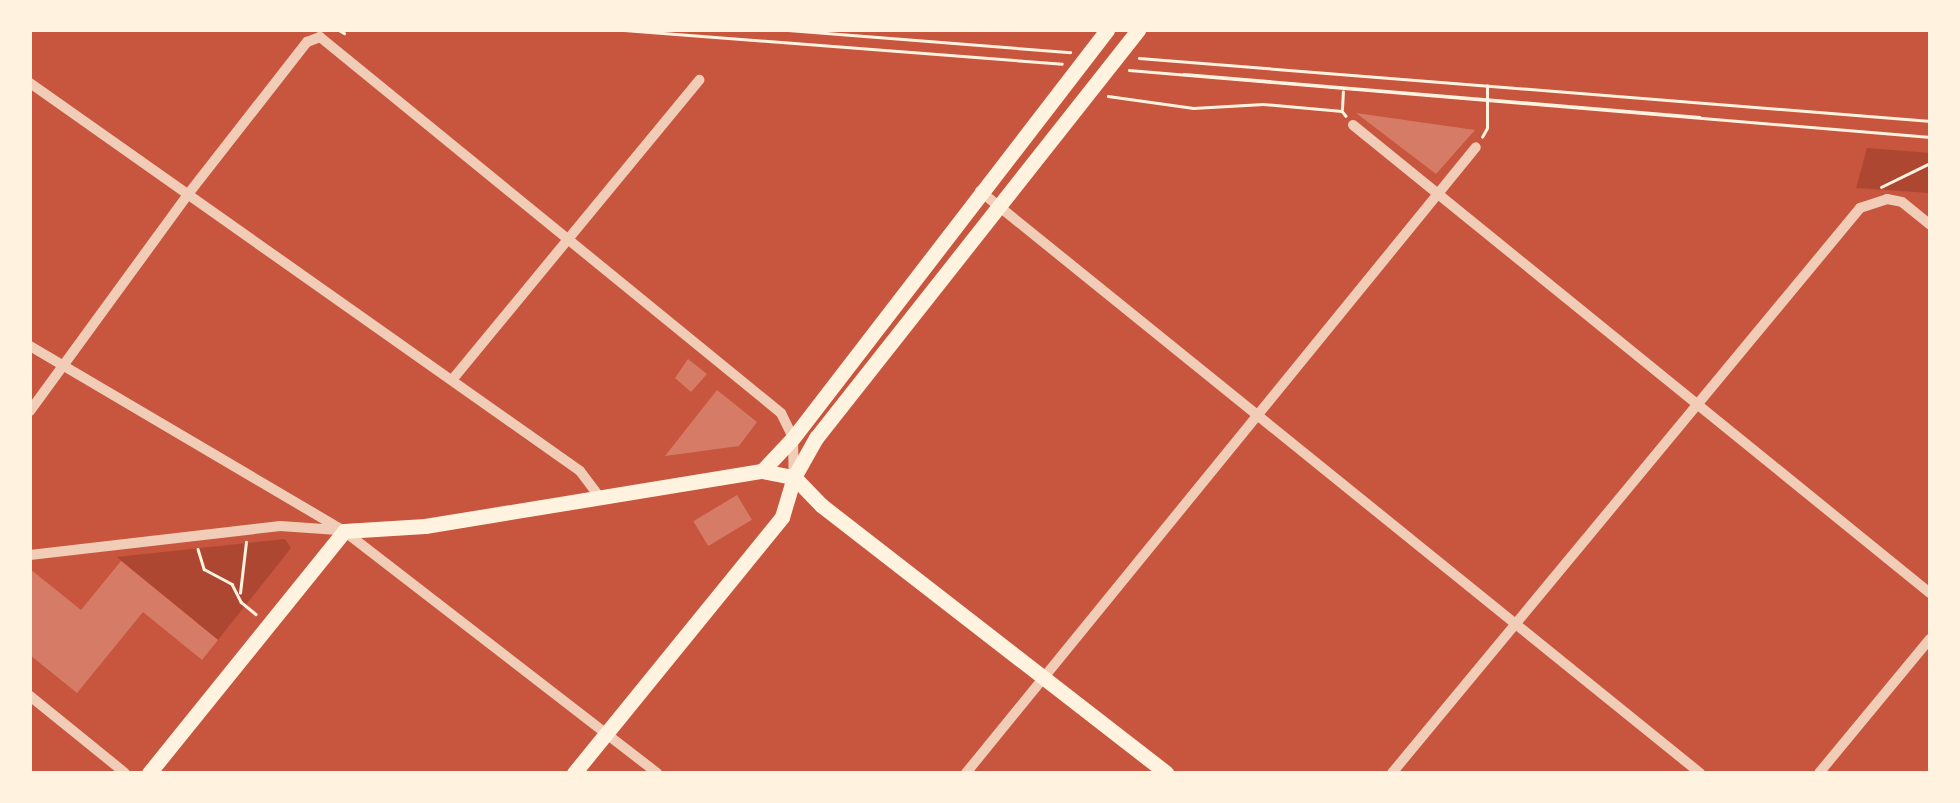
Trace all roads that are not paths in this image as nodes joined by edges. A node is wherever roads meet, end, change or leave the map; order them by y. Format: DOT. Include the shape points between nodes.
graph roads {
  1 [pos="1107,30"];
  2 [pos="1138,30"];
  3 [pos="699,80"];
  4 [pos="30,83"];
  5 [pos="1353,125"];
  6 [pos="1476,146"];
  7 [pos="980,191"];
  8 [pos="189,194"];
  9 [pos="1438,196"];
  10 [pos="998,205"];
  11 [pos="1930,225"];
  12 [pos="571,240"];
  13 [pos="30,346"];
  14 [pos="62,364"];
  15 [pos="452,380"];
  16 [pos="1697,402"];
  17 [pos="30,410"];
  18 [pos="1258,412"];
  19 [pos="792,438"];
  20 [pos="762,470"];
  21 [pos="794,477"];
  22 [pos="602,500"];
  23 [pos="344,531"];
  24 [pos="30,554"];
  25 [pos="1930,593"];
  26 [pos="1514,621"];
  27 [pos="1930,639"];
  28 [pos="1044,678"];
  29 [pos="30,696"];
  30 [pos="606,733"];
  31 [pos="125,773"];
  32 [pos="149,773"];
  33 [pos="574,773"];
  34 [pos="657,773"];
  35 [pos="966,773"];
  36 [pos="1166,773"];
  37 [pos="1392,773"];
  38 [pos="1700,773"];
  39 [pos="1819,773"];
  1 -- 7 [label="main road"];
  2 -- 10 [label="main road"];
  3 -- 12 [label="street"];
  4 -- 8 [label="street"];
  5 -- 9 [label="street"];
  6 -- 9 [label="street"];
  7 -- 10 [label="street"];
  7 -- 19 [label="main road"];
  8 -- 12 [label="street" via="313,36"];
  8 -- 14 [label="street"];
  8 -- 15 [label="street"];
  9 -- 16 [label="street"];
  9 -- 18 [label="street"];
  10 -- 18 [label="street"];
  10 -- 21 [label="main road" via="816,438"];
  11 -- 16 [label="street" via="1902,202 1860,208"];
  12 -- 15 [label="street"];
  12 -- 19 [label="street" via="781,413"];
  13 -- 14 [label="street"];
  14 -- 17 [label="street"];
  14 -- 23 [label="street"];
  15 -- 22 [label="street" via="580,471"];
  16 -- 25 [label="street"];
  16 -- 26 [label="street"];
  18 -- 26 [label="street"];
  18 -- 28 [label="street"];
  19 -- 20 [label="main road"];
  19 -- 21 [label="street"];
  20 -- 21 [label="main road"];
  20 -- 22 [label="main road"];
  21 -- 28 [label="main road" via="821,506"];
  21 -- 30 [label="main road" via="782,517"];
  22 -- 23 [label="main road"];
  23 -- 24 [label="street" via="296,525"];
  23 -- 30 [label="street"];
  23 -- 32 [label="main road"];
  26 -- 37 [label="street"];
  26 -- 38 [label="street"];
  27 -- 39 [label="street"];
  28 -- 35 [label="street"];
  28 -- 36 [label="main road"];
  29 -- 31 [label="street"];
  30 -- 33 [label="main road"];
  30 -- 34 [label="street"];
}
